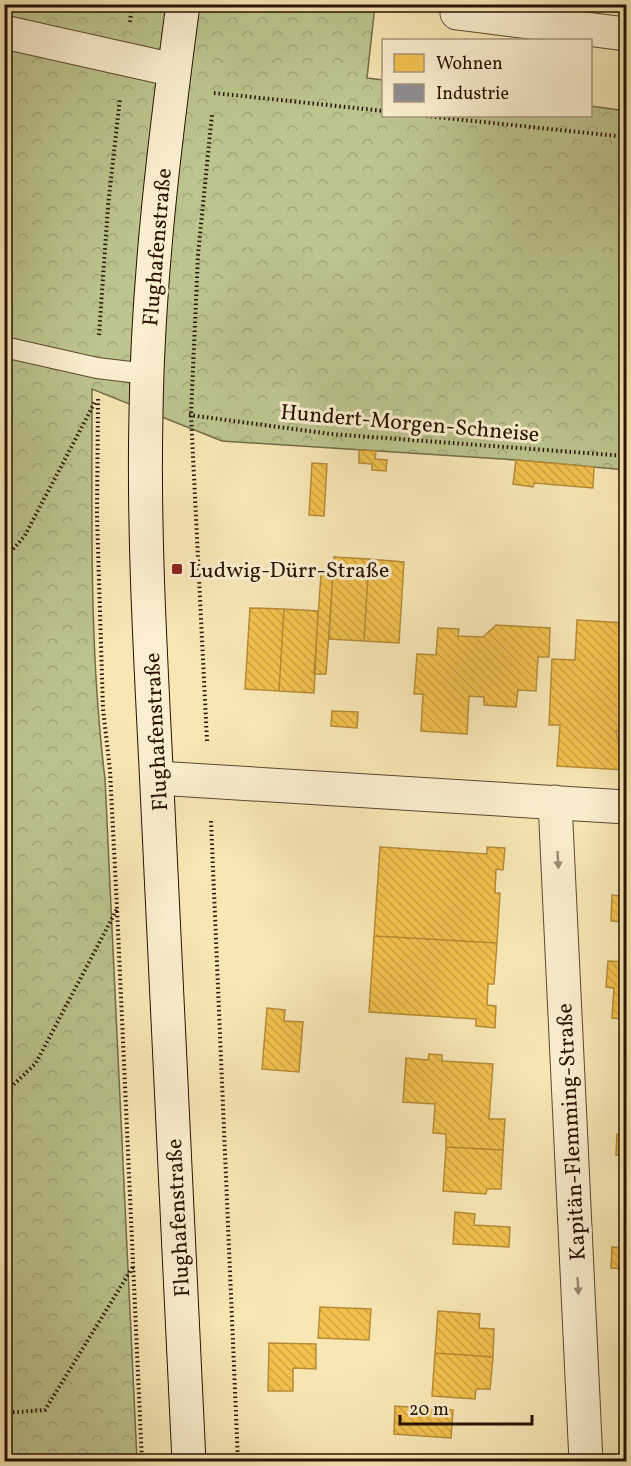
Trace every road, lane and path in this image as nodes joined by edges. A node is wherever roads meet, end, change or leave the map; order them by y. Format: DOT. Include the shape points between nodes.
graph roads {
  1 [pos="132,4"];
  2 [pos="183,4"];
  3 [pos="458,4"];
  4 [pos="4,32"];
  5 [pos="627,34"];
  6 [pos="125,60"];
  7 [pos="174,70"];
  8 [pos="216,82"];
  9 [pos="214,93"];
  10 [pos="382,111"];
  11 [pos="453,117"];
  12 [pos="627,137"];
  13 [pos="4,347"];
  14 [pos="97,368"];
  15 [pos="147,374"];
  16 [pos="191,415"];
  17 [pos="627,456"];
  18 [pos="4,559"];
  19 [pos="157,778"];
  20 [pos="209,780"];
  21 [pos="555,802"];
  22 [pos="627,807"];
  23 [pos="117,908"];
  24 [pos="4,1094"];
  25 [pos="134,1264"];
  26 [pos="4,1413"];
  27 [pos="142,1461"];
  28 [pos="189,1461"];
  29 [pos="238,1461"];
  30 [pos="586,1461"];
  1 -- 6 [label="path"];
  2 -- 7 [label="street, Flughafenstraße"];
  3 -- 5 [label="street" via="457,13"];
  4 -- 6 [label="street"];
  6 -- 7 [label="street"];
  6 -- 14 [label="path" via="108,206"];
  7 -- 15 [label="street, Flughafenstraße" via="154,254"];
  8 -- 9 [label="path"];
  9 -- 10 [label="path"];
  9 -- 16 [label="path" via="198,255"];
  11 -- 12 [label="path"];
  13 -- 14 [label="lane"];
  14 -- 15 [label="lane"];
  15 -- 19 [label="street, Flughafenstraße" via="146,486"];
  16 -- 17 [label="path, Hundert-Morgen-Schneise" via="331,434"];
  16 -- 20 [label="path"];
  18 -- 23 [label="path" via="24,537 98,396 102,699"];
  19 -- 20 [label="street"];
  19 -- 28 [label="street, Flughafenstraße"];
  20 -- 21 [label="street"];
  20 -- 29 [label="path"];
  21 -- 22 [label="street"];
  21 -- 30 [label="street, Kapitän-Flemming-Straße, one-way"];
  23 -- 24 [label="path" via="36,1063"];
  23 -- 25 [label="path"];
  25 -- 26 [label="path" via="45,1410"];
  25 -- 27 [label="path"];
}
